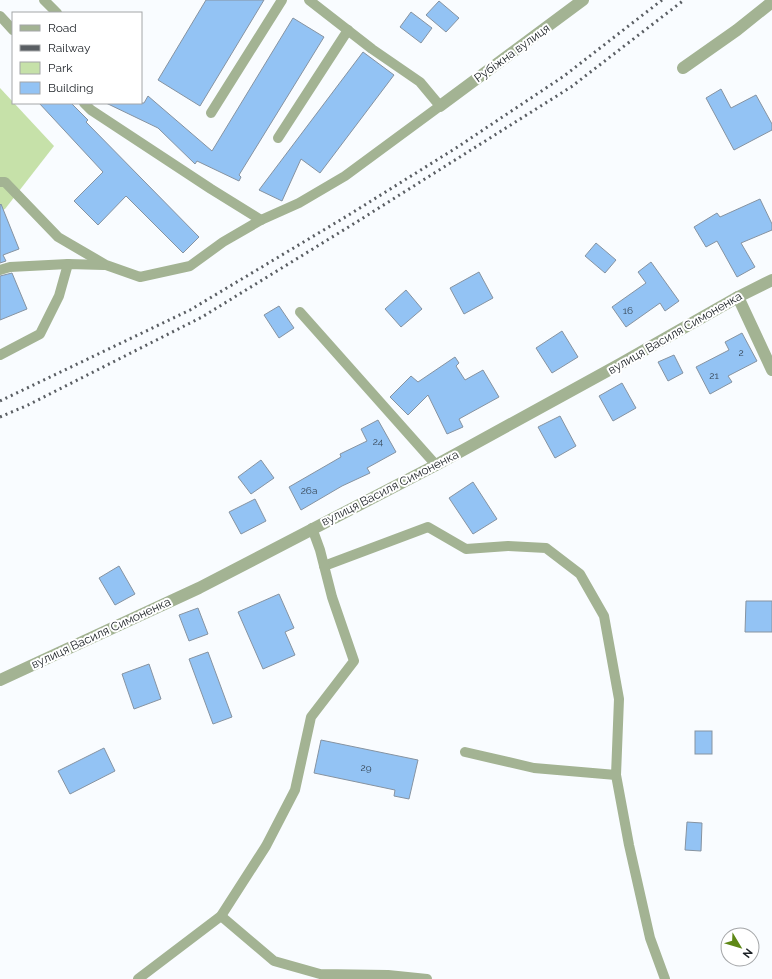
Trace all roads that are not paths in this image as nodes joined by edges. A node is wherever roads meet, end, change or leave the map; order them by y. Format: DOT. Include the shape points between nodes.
graph roads {
  1 [pos="44,0"];
  2 [pos="282,0"];
  3 [pos="309,0"];
  4 [pos="583,0"];
  5 [pos="772,2"];
  6 [pos="56,12"];
  7 [pos="0,16"];
  8 [pos="12,29"];
  9 [pos="348,30"];
  10 [pos="683,68"];
  11 [pos="440,106"];
  12 [pos="88,107"];
  13 [pos="211,113"];
  14 [pos="278,138"];
  15 [pos="0,182"];
  16 [pos="261,220"];
  17 [pos="68,264"];
  18 [pos="106,265"];
  19 [pos="0,270"];
  20 [pos="772,280"];
  21 [pos="738,297"];
  22 [pos="300,312"];
  23 [pos="0,355"];
  24 [pos="772,370"];
  25 [pos="436,465"];
  26 [pos="312,528"];
  27 [pos="324,566"];
  28 [pos="0,680"];
  29 [pos="465,752"];
  30 [pos="616,775"];
  31 [pos="221,916"];
  32 [pos="138,979"];
  33 [pos="427,979"];
  34 [pos="665,979"];
  1 -- 6 [label="lane"];
  2 -- 13 [label="lane"];
  3 -- 9 [label="lane"];
  4 -- 11 [label="street, Рубіжна вулиця"];
  5 -- 10 [label="street"];
  7 -- 8 [label="lane"];
  9 -- 11 [label="lane" via="420,82"];
  9 -- 14 [label="lane"];
  11 -- 16 [label="lane" via="345,176 300,204"];
  12 -- 16 [label="lane"];
  15 -- 18 [label="lane" via="5,182 58,237"];
  16 -- 18 [label="lane" via="223,242 190,266 140,277"];
  17 -- 18 [label="lane"];
  17 -- 19 [label="lane" via="10,267"];
  17 -- 23 [label="lane" via="59,296 40,334"];
  20 -- 21 [label="street, вулиця Василя Симоненка"];
  21 -- 24 [label="street"];
  21 -- 25 [label="street, вулиця Василя Симоненка"];
  22 -- 25 [label="lane"];
  25 -- 26 [label="street, вулиця Василя Симоненка"];
  26 -- 27 [label="lane"];
  26 -- 28 [label="street, вулиця Василя Симоненка" via="199,588"];
  27 -- 30 [label="lane" via="428,527 466,550 508,546 546,548 580,574 604,616 619,699"];
  27 -- 31 [label="lane" via="354,661 311,716 294,790 266,846"];
  29 -- 30 [label="lane" via="534,768"];
  30 -- 34 [label="lane" via="650,938"];
  31 -- 32 [label="lane"];
  31 -- 33 [label="lane" via="274,961 320,974"];
}
